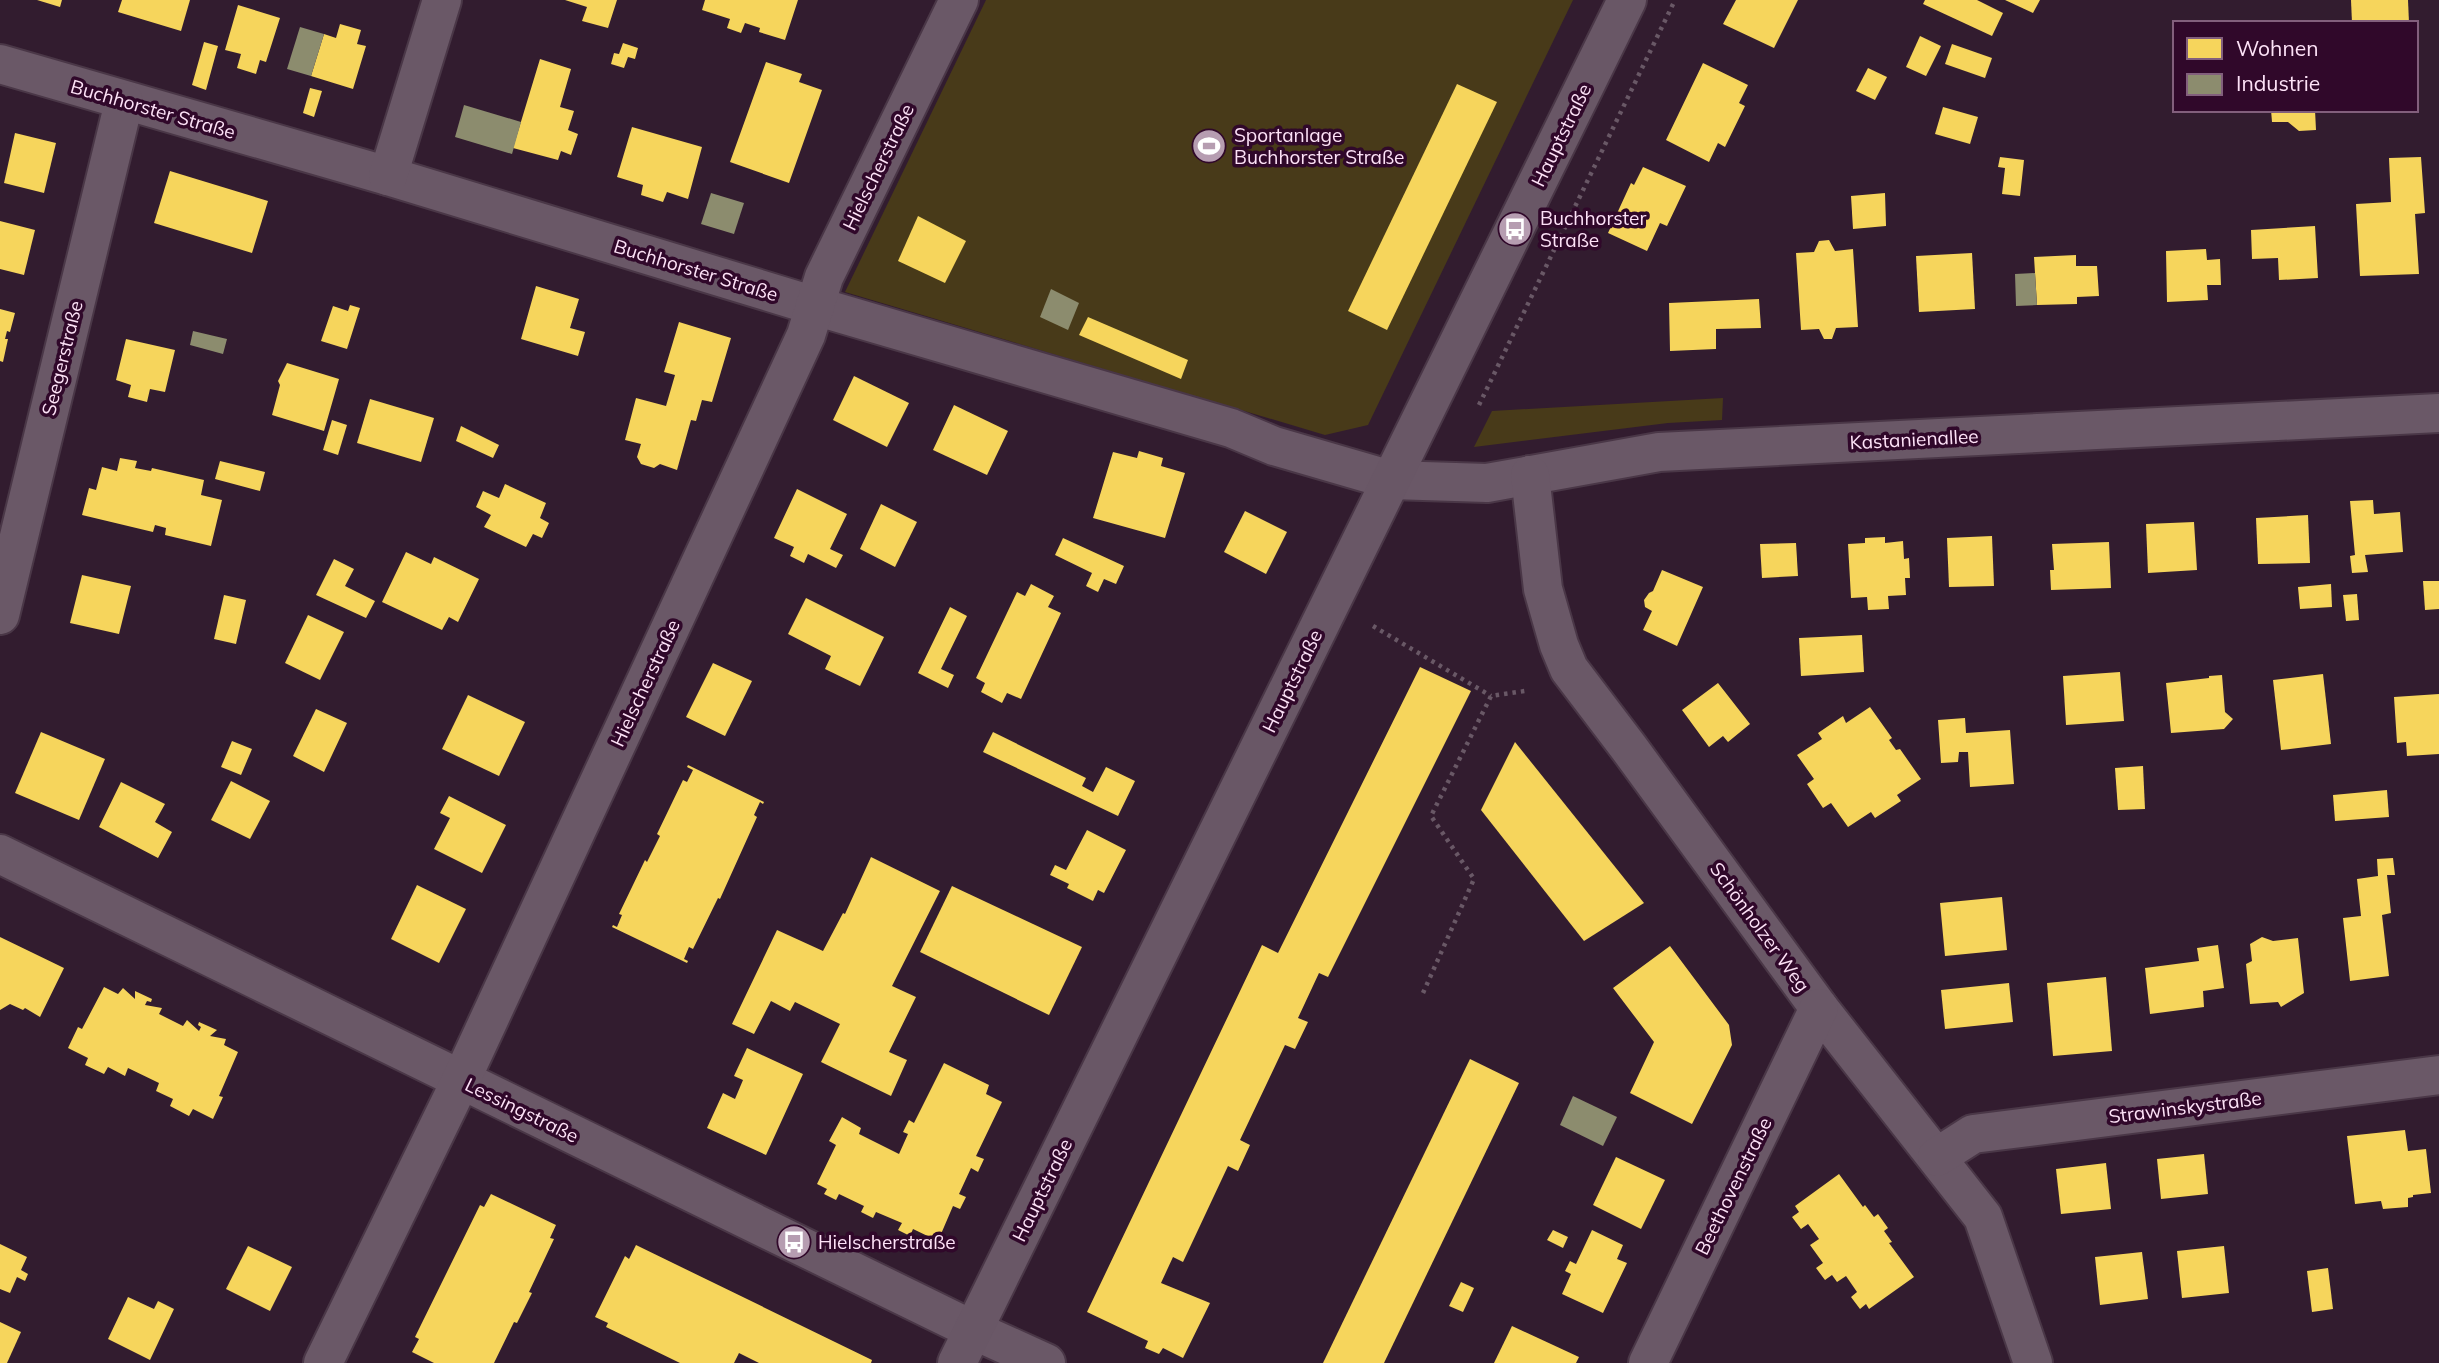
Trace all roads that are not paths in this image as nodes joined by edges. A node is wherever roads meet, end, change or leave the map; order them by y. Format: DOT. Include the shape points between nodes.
graph roads {
  1 [pos="442,0"];
  2 [pos="959,0"];
  3 [pos="1627,0"];
  4 [pos="0,64"];
  5 [pos="124,102"];
  6 [pos="388,176"];
  7 [pos="815,306"];
  8 [pos="2439,413"];
  9 [pos="1531,475"];
  10 [pos="1391,480"];
  11 [pos="0,615"];
  12 [pos="0,855"];
  13 [pos="1819,1008"];
  14 [pos="2439,1075"];
  15 [pos="461,1080"];
  16 [pos="1937,1157"];
  17 [pos="965,1347"];
  18 [pos="323,1363"];
  19 [pos="1045,1363"];
  20 [pos="1648,1363"];
  21 [pos="2033,1363"];
  1 -- 6 [label="street"];
  2 -- 7 [label="street, Hielscherstraße" via="824,277"];
  3 -- 10 [label="main road, Hauptstraße"];
  4 -- 5 [label="street, Buchhorster Straße"];
  5 -- 6 [label="street, Buchhorster Straße"];
  5 -- 11 [label="street, Seegerstraße"];
  6 -- 7 [label="street, Buchhorster Straße"];
  7 -- 10 [label="street, Buchhorster Straße"];
  7 -- 15 [label="street, Hielscherstraße" via="806,335"];
  8 -- 9 [label="street, Kastanienallee" via="1659,452"];
  9 -- 10 [label="street, Kastanienallee" via="1487,483"];
  9 -- 13 [label="street, Schönholzer Weg" via="1543,589 1569,669"];
  10 -- 17 [label="main road, Hauptstraße"];
  12 -- 15 [label="street, Lessingstraße"];
  13 -- 16 [label="street, Schönholzer Weg"];
  13 -- 20 [label="street, Beethovenstraße"];
  14 -- 16 [label="street, Strawinskystraße" via="1973,1134"];
  15 -- 17 [label="street, Lessingstraße"];
  15 -- 18 [label="street, Hielscherstraße"];
  16 -- 21 [label="street, Schönholzer Weg" via="1983,1217"];
  17 -- 19 [label="street, Lessingstraße"];
}
